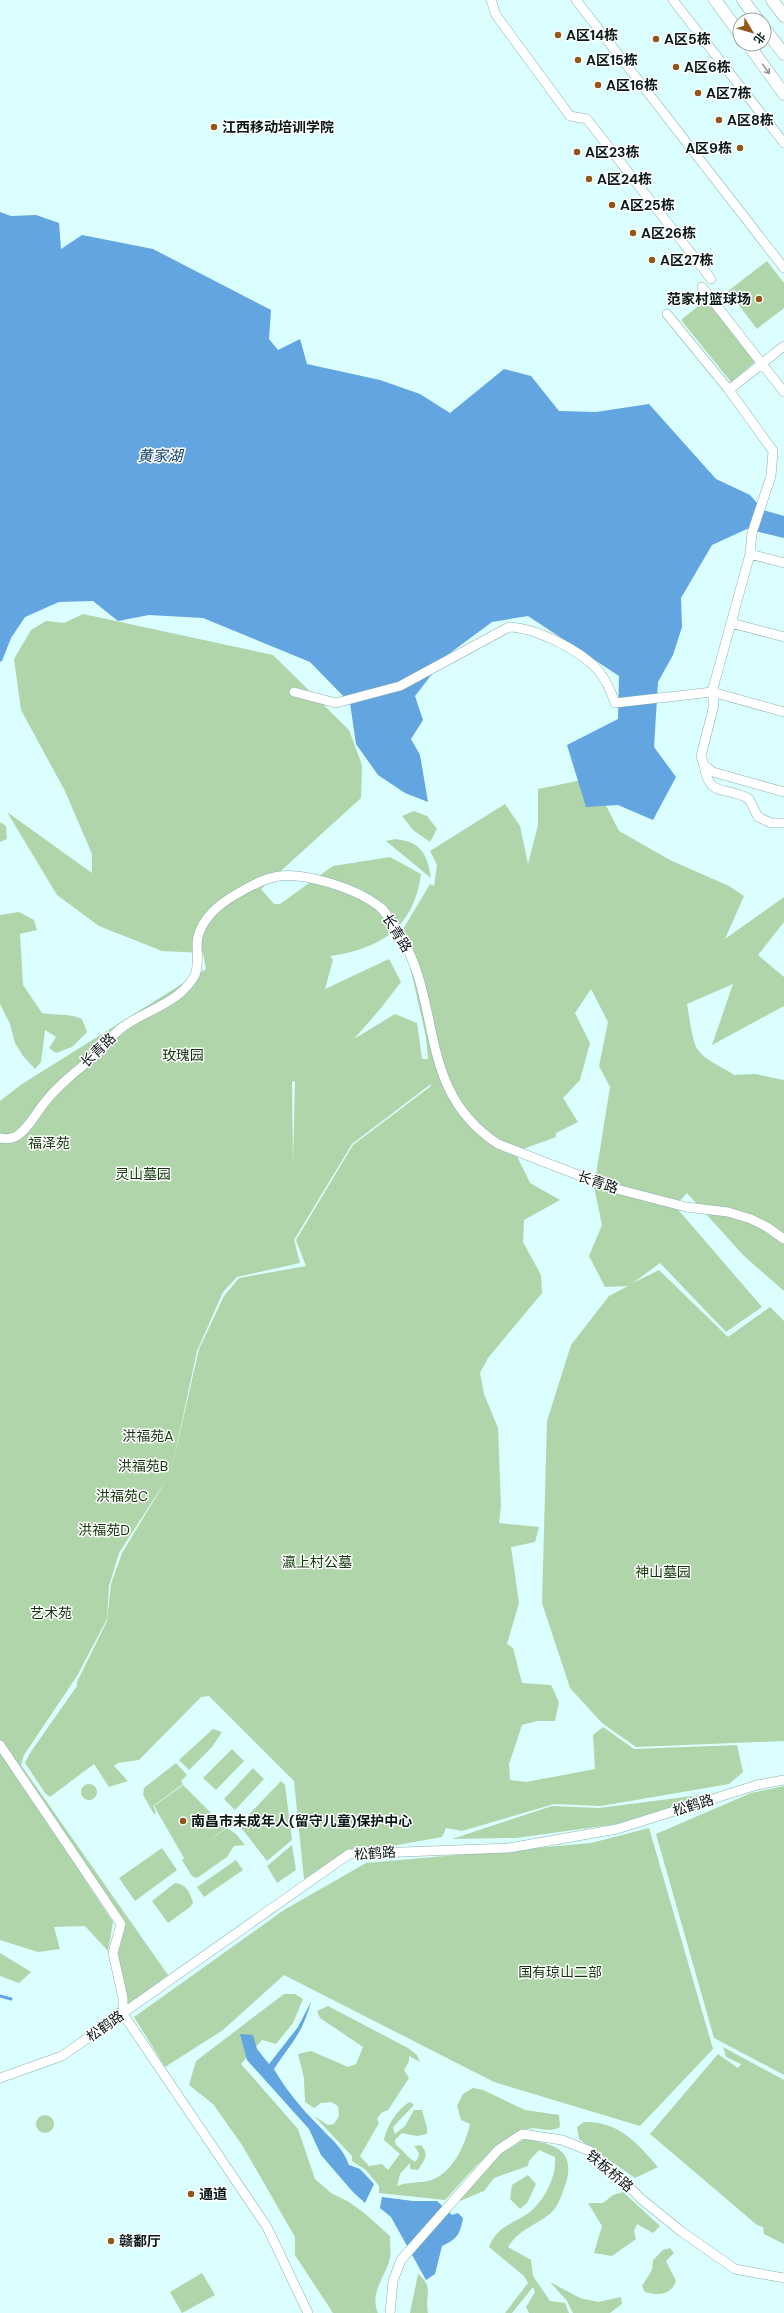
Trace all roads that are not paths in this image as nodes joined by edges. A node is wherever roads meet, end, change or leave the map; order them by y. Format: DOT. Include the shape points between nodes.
graph roads {
  1 [pos="491,0"];
  2 [pos="576,0"];
  3 [pos="673,0"];
  4 [pos="715,0"];
  5 [pos="743,0"];
  6 [pos="772,0"];
  7 [pos="752,12"];
  8 [pos="784,16"];
  9 [pos="732,23"];
  10 [pos="772,38"];
  11 [pos="754,52"];
  12 [pos="784,54"];
  13 [pos="784,94"];
  14 [pos="784,143"];
  15 [pos="784,268"];
  16 [pos="712,279"];
  17 [pos="702,286"];
  18 [pos="667,314"];
  19 [pos="784,346"];
  20 [pos="762,363"];
  21 [pos="729,390"];
  22 [pos="784,392"];
  23 [pos="750,554"];
  24 [pos="784,563"];
  25 [pos="731,623"];
  26 [pos="784,637"];
  27 [pos="294,692"];
  28 [pos="712,692"];
  29 [pos="784,712"];
  30 [pos="704,764"];
  31 [pos="784,792"];
  32 [pos="784,823"];
  33 [pos="0,1138"];
  34 [pos="784,1240"];
  35 [pos="0,1745"];
  36 [pos="784,1780"];
  37 [pos="123,2014"];
  38 [pos="0,2078"];
  39 [pos="784,2278"];
  40 [pos="308,2313"];
  41 [pos="390,2313"];
  1 -- 16 [label="street" via="496,14 570,116 587,118"];
  2 -- 15 [label="street"];
  3 -- 14 [label="street"];
  4 -- 9 [label="main road"];
  5 -- 7 [label="main road"];
  6 -- 8 [label="main road"];
  10 -- 12 [label="main road"];
  11 -- 13 [label="main road, one-way"];
  17 -- 20 [label="street"];
  18 -- 21 [label="street"];
  19 -- 20 [label="street"];
  20 -- 21 [label="street"];
  20 -- 22 [label="street"];
  21 -- 23 [label="street" via="773,451 771,476 752,533"];
  23 -- 24 [label="street"];
  23 -- 25 [label="street"];
  25 -- 26 [label="street"];
  25 -- 28 [label="street"];
  27 -- 28 [label="street" via="336,703 400,686 509,627 521,627 542,635 586,659 598,670 615,703"];
  28 -- 29 [label="street"];
  28 -- 30 [label="street" via="714,705 701,756"];
  30 -- 31 [label="street" via="713,772"];
  30 -- 32 [label="street" via="709,783 715,788 749,799 758,817"];
  33 -- 34 [label="street, 长青路" via="7,1139 20,1133 58,1087 101,1050 119,1030 188,988 197,970 197,943 200,930 221,904 259,881 280,875 300,876 344,887 381,908 393,923 408,946 414,961 443,1078 451,1095 482,1134 498,1144 609,1187 686,1207 728,1212 766,1227"];
  35 -- 37 [label="street" via="121,1924 113,1953 123,1998"];
  36 -- 37 [label="street, 松鹤路" via="617,1829 509,1848 349,1854"];
  37 -- 38 [label="street, 松鹤路" via="62,2056"];
  37 -- 40 [label="street" via="267,2227"];
  39 -- 41 [label="street, 铁板桥路" via="735,2269 682,2232 640,2198 590,2151 562,2140 522,2134 498,2150 401,2260 392,2281"];
}
